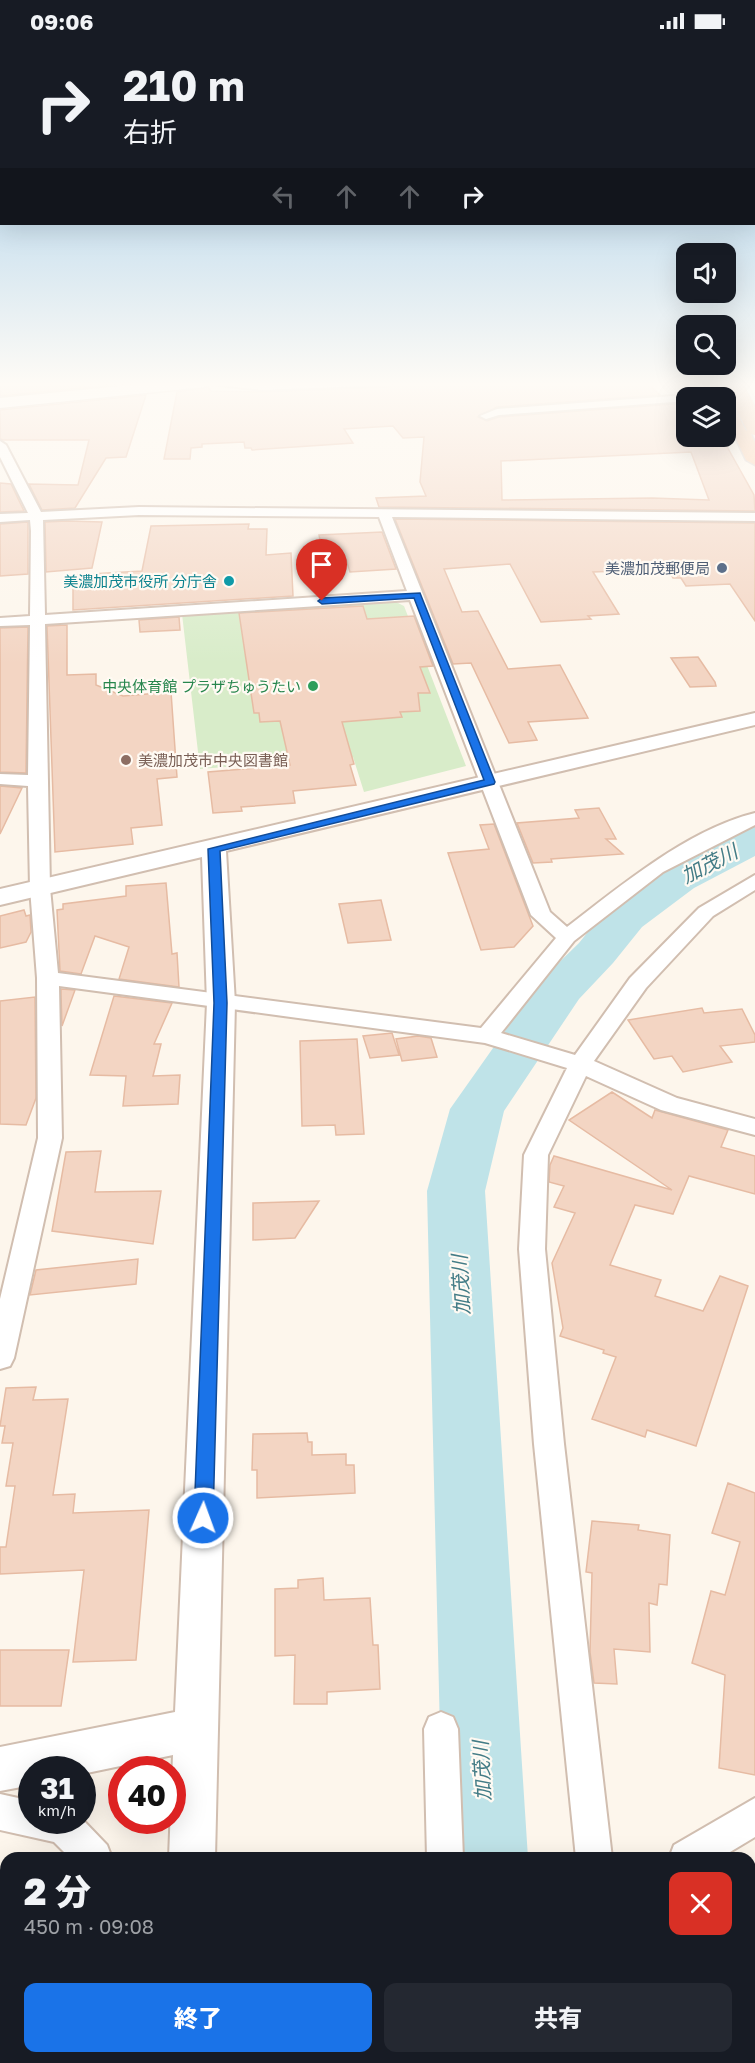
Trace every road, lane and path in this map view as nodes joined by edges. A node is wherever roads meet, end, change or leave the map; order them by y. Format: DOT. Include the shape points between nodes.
graph roads {
  1 [pos="16,476"];
  2 [pos="384,514"];
  3 [pos="36,516"];
  4 [pos="755,517"];
  5 [pos="0,519"];
  6 [pos="417,595"];
  7 [pos="38,618"];
  8 [pos="0,622"];
  9 [pos="755,718"];
  10 [pos="0,779"];
  11 [pos="37,781"];
  12 [pos="490,782"];
  13 [pos="755,819"];
  14 [pos="214,849"];
  15 [pos="755,881"];
  16 [pos="40,888"];
  17 [pos="0,897"];
  18 [pos="567,937"];
  19 [pos="48,978"];
  20 [pos="221,1003"];
  21 [pos="487,1036"];
  22 [pos="580,1064"];
  23 [pos="755,1126"];
  24 [pos="6,1298"];
  25 [pos="0,1358"];
  26 [pos="196,1729"];
  27 [pos="441,1730"];
  28 [pos="0,1769"];
  29 [pos="0,1812"];
  30 [pos="18,1816"];
  31 [pos="755,1816"];
  32 [pos="72,1834"];
  33 [pos="88,1852"];
  34 [pos="192,1852"];
  35 [pos="445,1852"];
  36 [pos="593,1852"];
  37 [pos="697,1852"];
  1 -- 3 [label="street"];
  2 -- 3 [label="street" via="139,511"];
  2 -- 4 [label="street"];
  2 -- 6 [label="street"];
  3 -- 5 [label="street"];
  3 -- 7 [label="street"];
  6 -- 7 [label="street"];
  6 -- 12 [label="street"];
  7 -- 8 [label="street"];
  7 -- 11 [label="street"];
  9 -- 12 [label="street"];
  10 -- 11 [label="street"];
  11 -- 16 [label="street"];
  12 -- 14 [label="street"];
  12 -- 18 [label="street" via="541,915"];
  13 -- 18 [label="street" via="656,868"];
  14 -- 16 [label="street"];
  14 -- 20 [label="street"];
  15 -- 22 [label="street" via="706,912 638,983"];
  16 -- 17 [label="street"];
  16 -- 19 [label="street"];
  18 -- 21 [label="street"];
  19 -- 20 [label="street"];
  19 -- 24 [label="street" via="50,1138"];
  20 -- 21 [label="street"];
  20 -- 26 [label="street"];
  21 -- 22 [label="street"];
  22 -- 23 [label="street" via="669,1104"];
  22 -- 36 [label="street" via="536,1155 532,1249"];
  24 -- 25 [label="street"];
  26 -- 28 [label="street"];
  26 -- 34 [label="street"];
  27 -- 35 [label="street"];
  29 -- 30 [label="street"];
  31 -- 37 [label="street"];
  32 -- 33 [label="street"];
}
